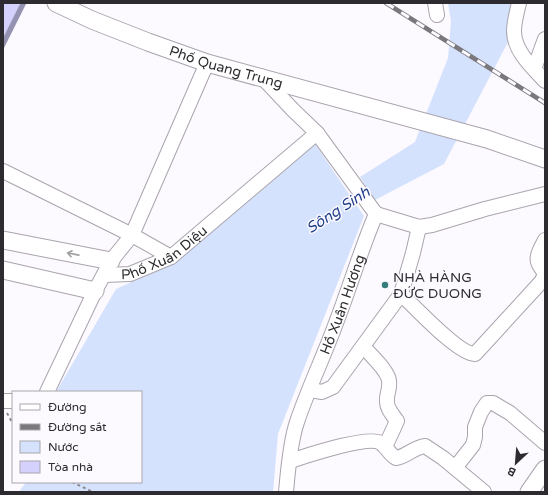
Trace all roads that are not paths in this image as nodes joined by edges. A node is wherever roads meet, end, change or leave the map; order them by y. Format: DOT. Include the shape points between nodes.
graph roads {
  1 [pos="56,3"];
  2 [pos="519,3"];
  3 [pos="545,39"];
  4 [pos="207,63"];
  5 [pos="534,69"];
  6 [pos="261,76"];
  7 [pos="545,81"];
  8 [pos="317,133"];
  9 [pos="545,159"];
  10 [pos="3,171"];
  11 [pos="545,194"];
  12 [pos="376,214"];
  13 [pos="419,227"];
  14 [pos="132,235"];
  15 [pos="3,240"];
  16 [pos="545,240"];
  17 [pos="171,257"];
  18 [pos="108,268"];
  19 [pos="3,270"];
  20 [pos="95,292"];
  21 [pos="400,294"];
  22 [pos="363,346"];
  23 [pos="310,390"];
  24 [pos="46,391"];
  25 [pos="545,442"];
  26 [pos="385,447"];
  27 [pos="290,461"];
  28 [pos="455,468"];
  29 [pos="545,469"];
  30 [pos="286,492"];
  31 [pos="484,492"];
  32 [pos="529,492"];
  1 -- 4 [label="main road, Phố Quang Trung" via="92,20"];
  2 -- 5 [label="street" via="514,38 517,47"];
  3 -- 5 [label="street"];
  4 -- 6 [label="main road, Phố Quang Trung"];
  4 -- 14 [label="street, Phố Xuân Diệu"];
  5 -- 7 [label="street"];
  6 -- 8 [label="street"];
  6 -- 9 [label="main road, Phố Quang Trung" via="402,115"];
  8 -- 12 [label="street"];
  8 -- 17 [label="street, Phố Xuân Diệu"];
  10 -- 14 [label="street"];
  11 -- 13 [label="street"];
  12 -- 13 [label="street"];
  12 -- 23 [label="street, Hồ Xuân Hương"];
  13 -- 21 [label="street"];
  14 -- 17 [label="street"];
  14 -- 18 [label="street, Phố Xuân Diệu"];
  18 -- 15 [label="main road, one-way"];
  16 -- 21 [label="street" via="538,256 544,278 475,354 465,352"];
  17 -- 18 [label="street, Phố Xuân Diệu" via="130,274"];
  18 -- 20 [label="street, Phố Xuân Diệu"];
  19 -- 20 [label="main road"];
  20 -- 24 [label="street, Phố Xuân Diệu"];
  21 -- 22 [label="street"];
  22 -- 23 [label="street" via="333,387 322,392"];
  22 -- 26 [label="street" via="388,378 390,388 386,403 397,420"];
  23 -- 27 [label="street, Hồ Xuân Hương" via="296,424"];
  25 -- 28 [label="street" via="510,413 493,403 487,403 475,427 473,445"];
  26 -- 27 [label="street" via="374,441 345,444"];
  26 -- 28 [label="street" via="390,454 400,458 418,447 425,446"];
  27 -- 30 [label="street, Hồ Xuân Hương"];
  28 -- 31 [label="street"];
  29 -- 32 [label="main road"];
}
